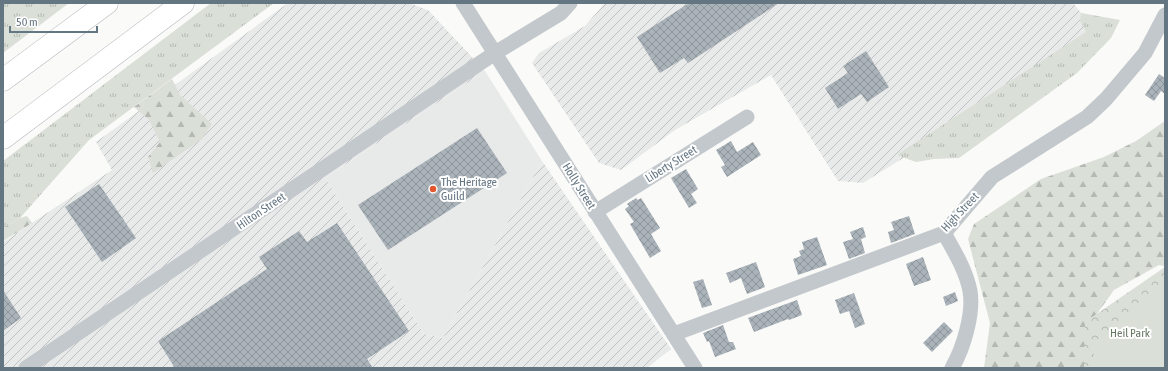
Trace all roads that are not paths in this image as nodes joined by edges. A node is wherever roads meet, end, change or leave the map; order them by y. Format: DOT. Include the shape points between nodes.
graph roads {
  1 [pos="107,3"];
  2 [pos="184,3"];
  3 [pos="463,3"];
  4 [pos="570,3"];
  5 [pos="1165,14"];
  6 [pos="496,53"];
  7 [pos="3,80"];
  8 [pos="747,117"];
  9 [pos="3,138"];
  10 [pos="595,212"];
  11 [pos="944,233"];
  12 [pos="674,334"];
  13 [pos="26,368"];
  14 [pos="695,368"];
  15 [pos="952,368"];
  1 -- 7 [label="highway"];
  2 -- 9 [label="highway"];
  3 -- 6 [label="street, Holly Street"];
  4 -- 6 [label="street, Hilton Street" via="561,13"];
  5 -- 11 [label="street, High Street" via="1145,53 1106,99 1087,117 992,177"];
  6 -- 10 [label="street, Holly Street"];
  6 -- 13 [label="street, Hilton Street"];
  8 -- 10 [label="street, Liberty Street"];
  10 -- 12 [label="street, Holly Street"];
  11 -- 12 [label="street, High Street"];
  11 -- 15 [label="street" via="961,264 970,292 969,319 959,356"];
  12 -- 14 [label="street, Holly Street"];
}
